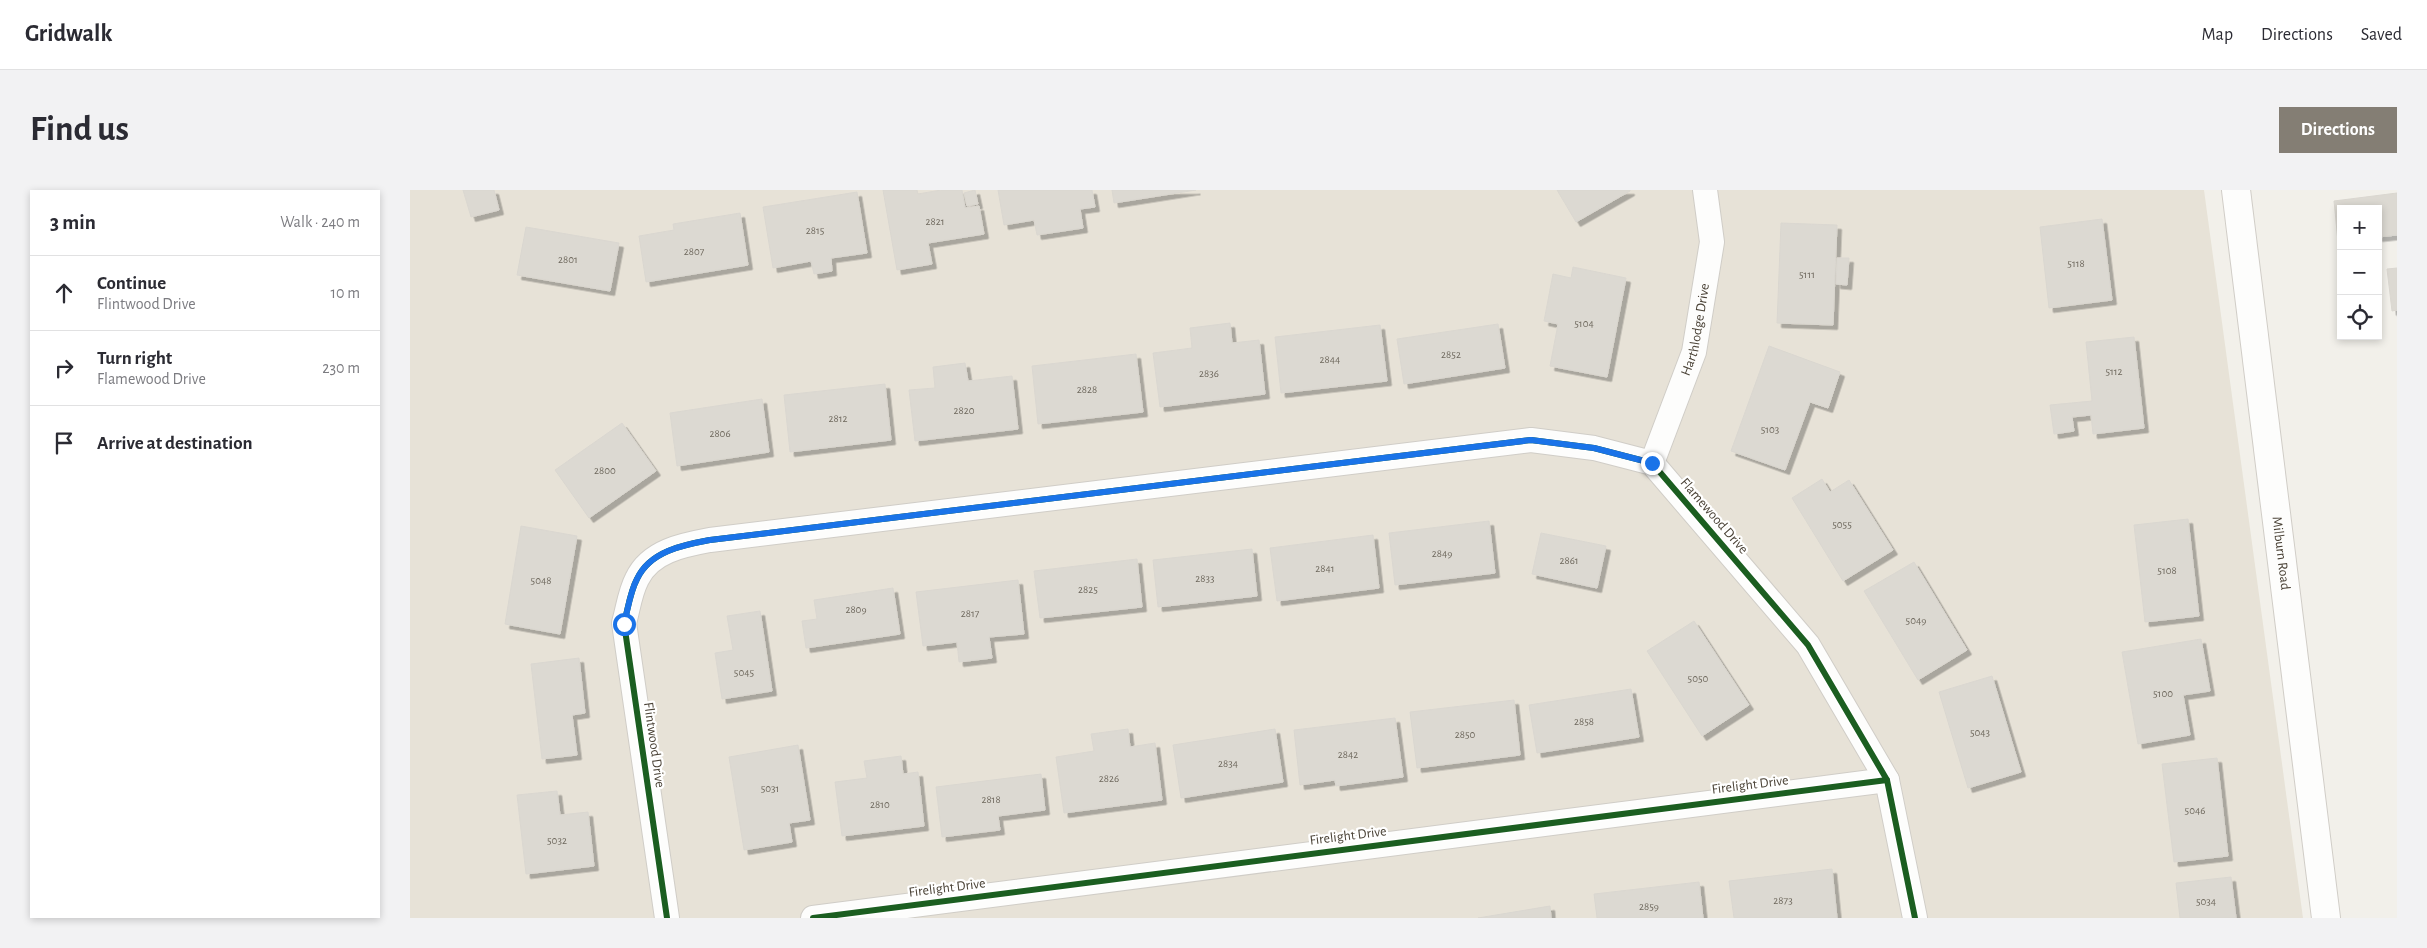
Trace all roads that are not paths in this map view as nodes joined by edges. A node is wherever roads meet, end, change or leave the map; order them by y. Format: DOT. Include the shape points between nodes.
graph roads {
  1 [pos="1705,190"];
  2 [pos="2236,190"];
  3 [pos="1652,463"];
  4 [pos="1887,780"];
  5 [pos="666,918"];
  6 [pos="813,918"];
  7 [pos="1915,918"];
  8 [pos="2326,918"];
  1 -- 3 [label="street, Harthlodge Drive" via="1712,242 1694,352"];
  2 -- 8 [label="street, Milburn Road"];
  3 -- 4 [label="street, Flamewood Drive" via="1808,645"];
  3 -- 5 [label="street, Flintwood Drive" via="1594,448 1531,440 710,540 676,547 661,554 637,578 624,624"];
  4 -- 6 [label="street, Firelight Drive"];
  4 -- 7 [label="street, Flamewood Drive"];
}
